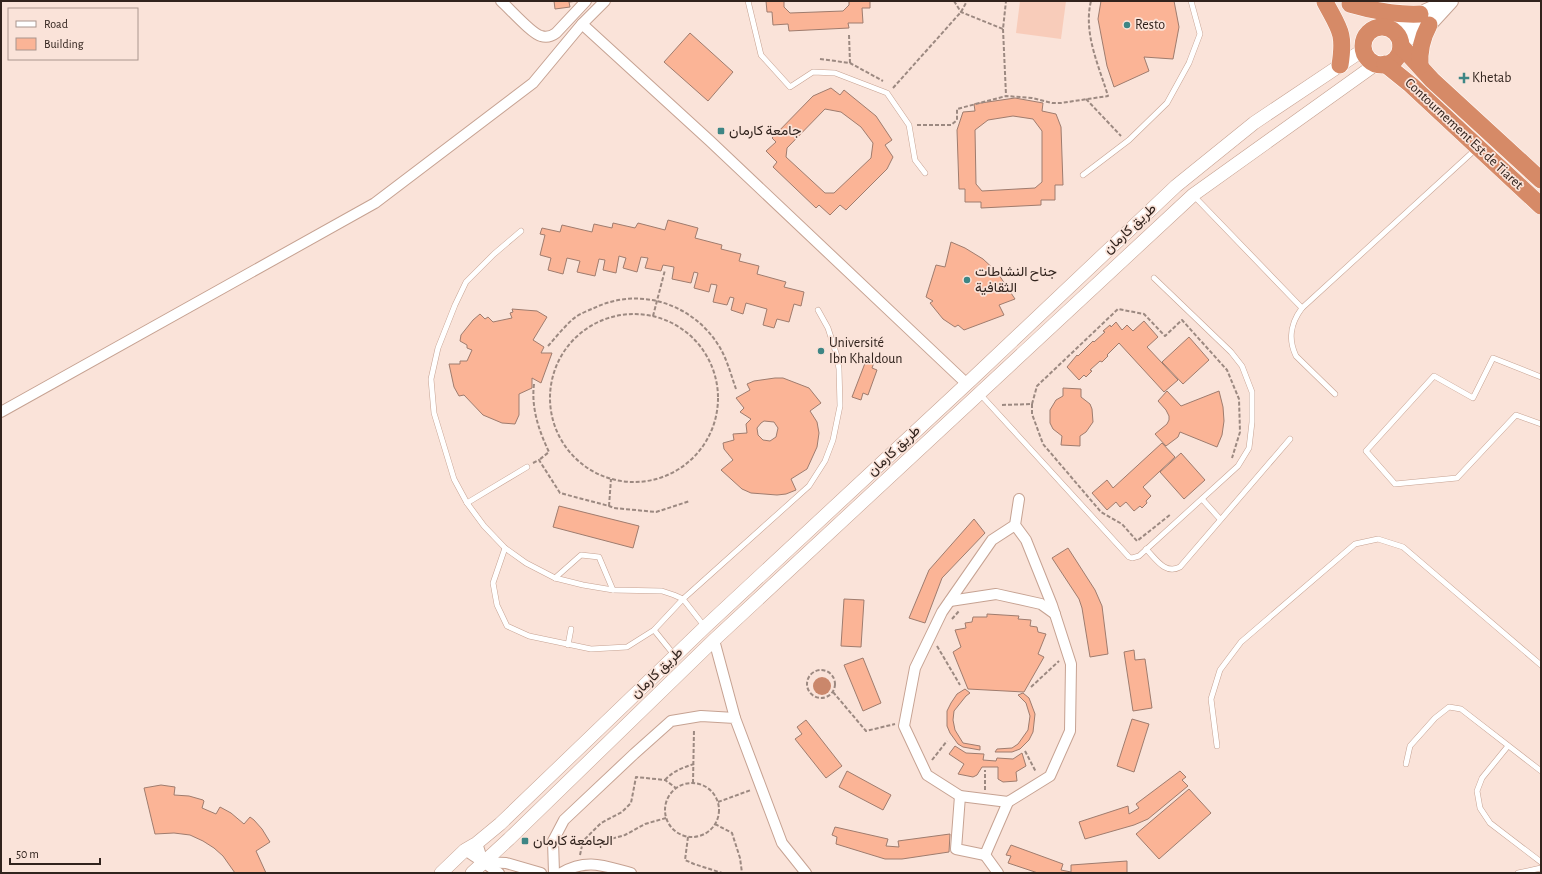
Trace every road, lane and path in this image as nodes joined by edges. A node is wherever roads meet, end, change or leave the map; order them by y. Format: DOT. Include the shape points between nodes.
graph roads {
  1 [pos="502,1"];
  2 [pos="586,1"];
  3 [pos="604,1"];
  4 [pos="748,1"];
  5 [pos="954,1"];
  6 [pos="967,1"];
  7 [pos="1006,1"];
  8 [pos="1091,1"];
  9 [pos="1191,1"];
  10 [pos="1450,1"];
  11 [pos="1324,2"];
  12 [pos="1349,2"];
  13 [pos="961,12"];
  14 [pos="1425,19"];
  15 [pos="582,24"];
  16 [pos="1379,27"];
  17 [pos="1003,29"];
  18 [pos="848,35"];
  19 [pos="1399,40"];
  20 [pos="1363,47"];
  21 [pos="820,59"];
  22 [pos="850,63"];
  23 [pos="1380,64"];
  24 [pos="1340,65"];
  25 [pos="1420,66"];
  26 [pos="884,82"];
  27 [pos="896,93"];
  28 [pos="1006,96"];
  29 [pos="1086,99"];
  30 [pos="916,124"];
  31 [pos="1126,141"];
  32 [pos="1477,148"];
  33 [pos="925,173"];
  34 [pos="1083,175"];
  35 [pos="1541,180"];
  36 [pos="1193,195"];
  37 [pos="1541,206"];
  38 [pos="521,231"];
  39 [pos="665,270"];
  40 [pos="1154,278"];
  41 [pos="657,301"];
  42 [pos="1302,308"];
  43 [pos="818,310"];
  44 [pos="653,316"];
  45 [pos="548,346"];
  46 [pos="1541,378"];
  47 [pos="534,384"];
  48 [pos="967,384"];
  49 [pos="736,389"];
  50 [pos="980,394"];
  51 [pos="1336,394"];
  52 [pos="1032,404"];
  53 [pos="991,406"];
  54 [pos="1,412"];
  55 [pos="1541,424"];
  56 [pos="1290,439"];
  57 [pos="539,460"];
  58 [pos="1228,463"];
  59 [pos="527,467"];
  60 [pos="611,479"];
  61 [pos="1019,499"];
  62 [pos="1202,499"];
  63 [pos="690,502"];
  64 [pos="467,504"];
  65 [pos="609,506"];
  66 [pos="1173,512"];
  67 [pos="1220,519"];
  68 [pos="1015,525"];
  69 [pos="504,548"];
  70 [pos="1146,549"];
  71 [pos="555,578"];
  72 [pos="613,590"];
  73 [pos="683,599"];
  74 [pos="950,601"];
  75 [pos="960,610"];
  76 [pos="1055,614"];
  77 [pos="951,620"];
  78 [pos="705,628"];
  79 [pos="571,629"];
  80 [pos="654,630"];
  81 [pos="714,640"];
  82 [pos="939,640"];
  83 [pos="568,645"];
  84 [pos="675,656"];
  85 [pos="1541,665"];
  86 [pos="1062,666"];
  87 [pos="960,685"];
  88 [pos="1031,687"];
  89 [pos="833,692"];
  90 [pos="694,717"];
  91 [pos="735,718"];
  92 [pos="898,723"];
  93 [pos="947,741"];
  94 [pos="1217,746"];
  95 [pos="1508,746"];
  96 [pos="1025,751"];
  97 [pos="927,756"];
  98 [pos="694,764"];
  99 [pos="1406,764"];
  100 [pos="985,770"];
  101 [pos="1541,771"];
  102 [pos="1039,776"];
  103 [pos="665,780"];
  104 [pos="693,783"];
  105 [pos="761,786"];
  106 [pos="676,788"];
  107 [pos="989,793"];
  108 [pos="960,796"];
  109 [pos="718,802"];
  110 [pos="1008,802"];
  111 [pos="666,818"];
  112 [pos="715,824"];
  113 [pos="688,837"];
  114 [pos="477,843"];
  115 [pos="465,850"];
  116 [pos="985,855"];
  117 [pos="483,862"];
  118 [pos="1541,862"];
  119 [pos="1541,868"];
  120 [pos="441,873"];
  121 [pos="472,873"];
  122 [pos="498,873"];
  123 [pos="541,873"];
  124 [pos="554,873"];
  125 [pos="561,873"];
  126 [pos="631,873"];
  127 [pos="722,873"];
  128 [pos="742,873"];
  129 [pos="806,873"];
  130 [pos="998,873"];
  131 [pos="1518,873"];
  1 -- 2 [label="street" via="535,33 548,37 556,33"];
  3 -- 15 [label="street"];
  4 -- 33 [label="lane" via="761,55 790,87 813,72 835,73 887,93 909,125 915,160"];
  5 -- 13 [label="path"];
  6 -- 13 [label="path"];
  7 -- 17 [label="path"];
  8 -- 29 [label="path" via="1090,37 1108,96"];
  9 -- 31 [label="lane" via="1200,34 1189,63 1167,103"];
  10 -- 14 [label="main road"];
  11 -- 20 [label="highway" via="1354,32"];
  11 -- 24 [label="highway" via="1342,35"];
  12 -- 14 [label="highway" via="1371,10"];
  12 -- 16 [label="highway" via="1366,19"];
  13 -- 17 [label="path"];
  13 -- 27 [label="path" via="891,87"];
  14 -- 19 [label="main road"];
  14 -- 25 [label="highway"];
  15 -- 48 [label="street"];
  15 -- 54 [label="street" via="533,83 375,204"];
  16 -- 19 [label="highway" via="1385,27"];
  16 -- 20 [label="highway" via="1368,33"];
  17 -- 28 [label="path"];
  18 -- 22 [label="path"];
  19 -- 23 [label="highway" via="1400,53 1396,58"];
  19 -- 25 [label="highway, Contournement Est de Tiaret"];
  20 -- 23 [label="highway" via="1370,61"];
  20 -- 24 [label="street, طريق كارمان"];
  21 -- 22 [label="path"];
  22 -- 26 [label="path"];
  23 -- 32 [label="highway, Contournement Est de Tiaret" via="1411,85"];
  23 -- 36 [label="street, طريق كارمان"];
  24 -- 48 [label="street, طريق كارمان" via="1254,122 1176,186"];
  25 -- 35 [label="highway, Contournement Est de Tiaret"];
  28 -- 29 [label="path" via="1052,103"];
  28 -- 30 [label="path" via="957,109 958,120 951,125"];
  29 -- 31 [label="path"];
  31 -- 34 [label="lane"];
  32 -- 37 [label="highway, Contournement Est de Tiaret"];
  32 -- 42 [label="lane"];
  36 -- 42 [label="lane"];
  36 -- 50 [label="street, طريق كارمان"];
  38 -- 64 [label="lane" via="466,282 438,348 431,379 434,413 454,479"];
  39 -- 41 [label="path"];
  40 -- 62 [label="lane" via="1231,352 1242,366 1252,392 1249,448 1238,466"];
  41 -- 44 [label="path"];
  41 -- 45 [label="path" via="642,298 607,301 573,319"];
  41 -- 49 [label="path" via="677,307 709,332 720,347"];
  42 -- 51 [label="lane" via="1291,332 1293,349 1296,356"];
  43 -- 73 [label="lane" via="828,328 839,369 840,406 825,461 810,486"];
  44 -- 60 [label="path" via="622,314 595,322 558,355 551,382 552,420 564,446 583,466"];
  44 -- 60 [label="path" via="676,324 697,341 720,382 717,410 705,444 686,465 662,478 635,483"];
  46 -- 55 [label="lane" via="1493,358 1473,398 1434,376 1366,451 1395,484 1457,478 1516,415"];
  47 -- 57 [label="path" via="533,394 540,431 549,452"];
  48 -- 78 [label="street, طريق كارمان"];
  50 -- 53 [label="lane"];
  50 -- 81 [label="street, طريق كارمان"];
  52 -- 53 [label="path"];
  52 -- 58 [label="path" via="1037,386 1118,309 1144,314 1165,336 1182,320 1227,370 1239,399 1240,432"];
  52 -- 66 [label="path" via="1032,414 1043,444 1101,512 1122,524 1137,541"];
  53 -- 70 [label="lane" via="1129,557 1136,558"];
  56 -- 67 [label="lane"];
  57 -- 59 [label="path"];
  57 -- 65 [label="path" via="560,493"];
  59 -- 64 [label="lane"];
  60 -- 65 [label="path"];
  61 -- 68 [label="street"];
  62 -- 67 [label="lane"];
  62 -- 70 [label="lane"];
  63 -- 65 [label="path" via="656,512"];
  64 -- 69 [label="lane"];
  67 -- 70 [label="lane" via="1180,567 1169,570 1164,568"];
  68 -- 74 [label="street" via="992,540"];
  68 -- 76 [label="street" via="1026,540"];
  69 -- 71 [label="lane"];
  69 -- 83 [label="lane" via="493,583 497,605 507,626 529,636"];
  71 -- 72 [label="lane"];
  71 -- 72 [label="lane" via="581,554 599,557"];
  72 -- 73 [label="lane" via="662,591"];
  73 -- 78 [label="lane"];
  73 -- 80 [label="lane"];
  74 -- 76 [label="street" via="996,594 1041,604"];
  74 -- 108 [label="street" via="915,668 904,726 927,775"];
  75 -- 77 [label="path"];
  76 -- 110 [label="street" via="1071,664 1070,731 1050,776"];
  78 -- 84 [label="street, طريق كارمان"];
  79 -- 83 [label="lane"];
  80 -- 83 [label="lane" via="627,647 591,649"];
  80 -- 84 [label="lane"];
  81 -- 91 [label="street"];
  81 -- 117 [label="street, طريق كارمان"];
  82 -- 87 [label="path" via="936,645"];
  84 -- 114 [label="street, طريق كارمان"];
  85 -- 94 [label="lane" via="1403,547 1378,539 1355,544 1241,642 1220,670 1212,700"];
  86 -- 88 [label="path" via="1061,659"];
  89 -- 89 [label="path" via="835,683 832,675 819,670 811,675 807,688 813,695 822,698"];
  89 -- 92 [label="path" via="866,731"];
  90 -- 91 [label="street"];
  90 -- 98 [label="path"];
  90 -- 124 [label="street" via="672,721 564,820 553,841"];
  91 -- 105 [label="street"];
  93 -- 97 [label="path" via="930,763"];
  95 -- 99 [label="lane" via="1461,709 1448,707 1434,718 1410,746"];
  95 -- 101 [label="lane"];
  95 -- 118 [label="lane" via="1482,778 1477,791 1480,808 1490,823"];
  96 -- 102 [label="path"];
  98 -- 103 [label="path" via="680,768"];
  98 -- 104 [label="path"];
  100 -- 107 [label="path" via="984,793"];
  103 -- 106 [label="path"];
  103 -- 111 [label="path" via="636,777 632,803 622,812 601,822 583,841 604,841 625,836 645,824"];
  104 -- 106 [label="path"];
  104 -- 109 [label="path" via="706,786"];
  105 -- 109 [label="path"];
  105 -- 129 [label="street" via="782,843"];
  106 -- 111 [label="path" via="665,804"];
  108 -- 110 [label="street"];
  108 -- 116 [label="street" via="956,849"];
  109 -- 112 [label="path" via="718,817"];
  110 -- 116 [label="street"];
  111 -- 113 [label="path" via="674,831"];
  112 -- 113 [label="path" via="704,835"];
  112 -- 128 [label="path" via="732,833"];
  113 -- 127 [label="path" via="685,860"];
  114 -- 115 [label="street, طريق كارمان"];
  114 -- 117 [label="street"];
  115 -- 117 [label="street"];
  115 -- 120 [label="street, طريق كارمان"];
  116 -- 130 [label="street"];
  117 -- 121 [label="street, طريق كارمان"];
  117 -- 122 [label="street"];
  117 -- 123 [label="street" via="506,863"];
  119 -- 131 [label="lane"];
  125 -- 126 [label="street" via="571,867 596,863"];
}
